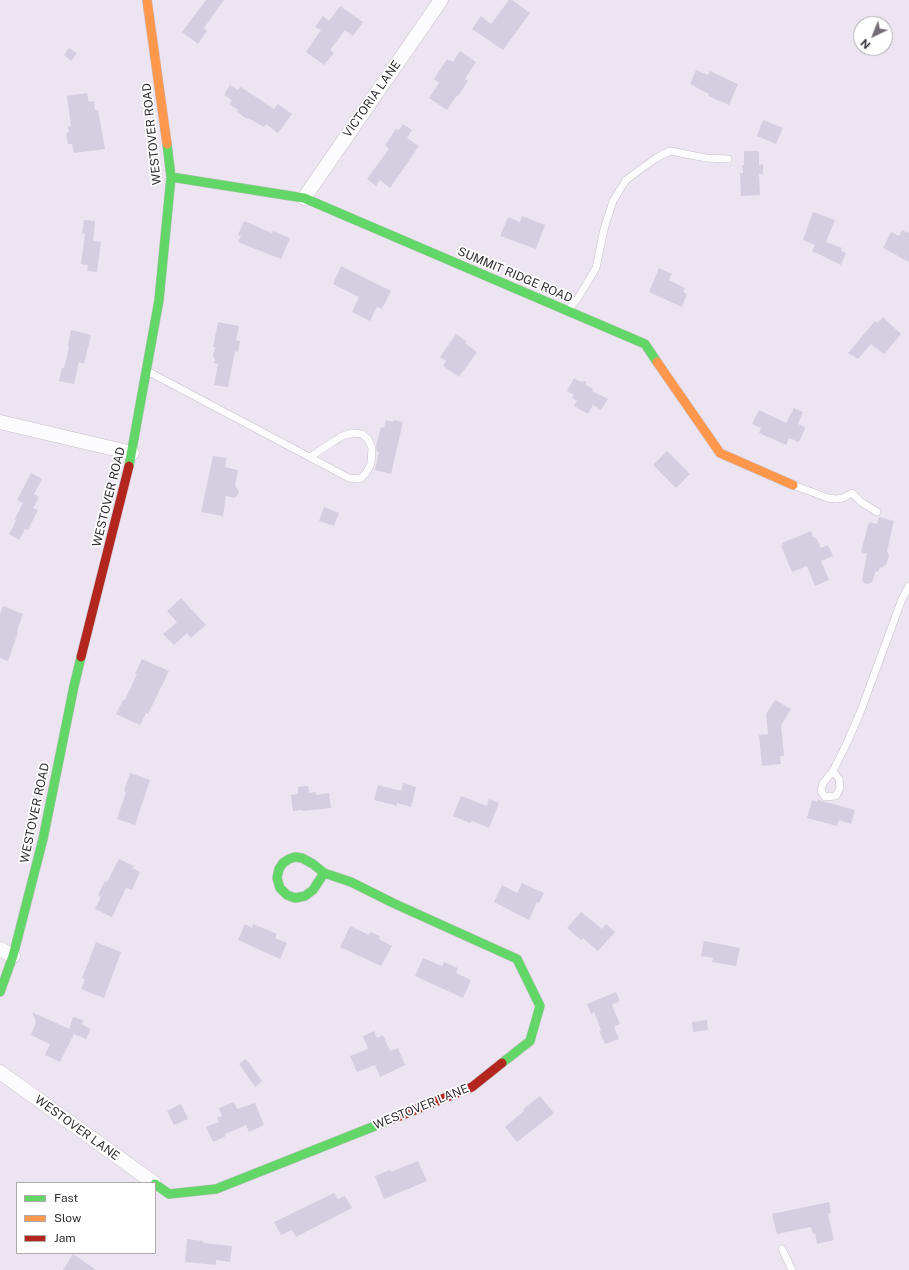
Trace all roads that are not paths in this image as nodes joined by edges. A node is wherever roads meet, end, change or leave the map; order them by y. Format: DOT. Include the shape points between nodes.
graph roads {
  1 [pos="147,0"];
  2 [pos="441,0"];
  3 [pos="728,159"];
  4 [pos="171,177"];
  5 [pos="304,198"];
  6 [pos="567,311"];
  7 [pos="147,371"];
  8 [pos="0,422"];
  9 [pos="132,453"];
  10 [pos="310,457"];
  11 [pos="793,485"];
  12 [pos="877,512"];
  13 [pos="909,586"];
  14 [pos="833,771"];
  15 [pos="324,873"];
  16 [pos="6,953"];
  17 [pos="0,992"];
  18 [pos="0,1072"];
  19 [pos="154,1182"];
  20 [pos="156,1184"];
  21 [pos="782,1249"];
  22 [pos="792,1270"];
  1 -- 4 [label="street, WESTOVER ROAD"];
  2 -- 5 [label="street, VICTORIA LANE"];
  3 -- 6 [label="lane" via="670,152 656,158 626,180 608,215 596,268"];
  4 -- 5 [label="street, SUMMIT RIDGE ROAD"];
  4 -- 7 [label="street, WESTOVER ROAD" via="159,300"];
  5 -- 6 [label="street, SUMMIT RIDGE ROAD"];
  6 -- 11 [label="street, SUMMIT RIDGE ROAD" via="645,344 720,453"];
  7 -- 9 [label="street, WESTOVER ROAD"];
  7 -- 10 [label="lane"];
  8 -- 9 [label="street"];
  9 -- 16 [label="street, WESTOVER ROAD" via="74,686 43,839"];
  10 -- 10 [label="lane" via="349,478 360,479 371,464 372,448 362,434 353,433 342,436"];
  11 -- 12 [label="lane" via="828,498 843,498 852,493"];
  13 -- 14 [label="lane" via="860,713"];
  15 -- 15 [label="street, WESTOVER LANE" via="313,890 305,896 296,898 280,888 277,878 283,863 296,857 313,864"];
  15 -- 20 [label="street, WESTOVER LANE" via="351,882 517,959 540,1006 530,1041 472,1086 216,1189 170,1194"];
  16 -- 17 [label="street, WESTOVER ROAD"];
  18 -- 19 [label="street, WESTOVER LANE"];
  21 -- 22 [label="lane"];
}
